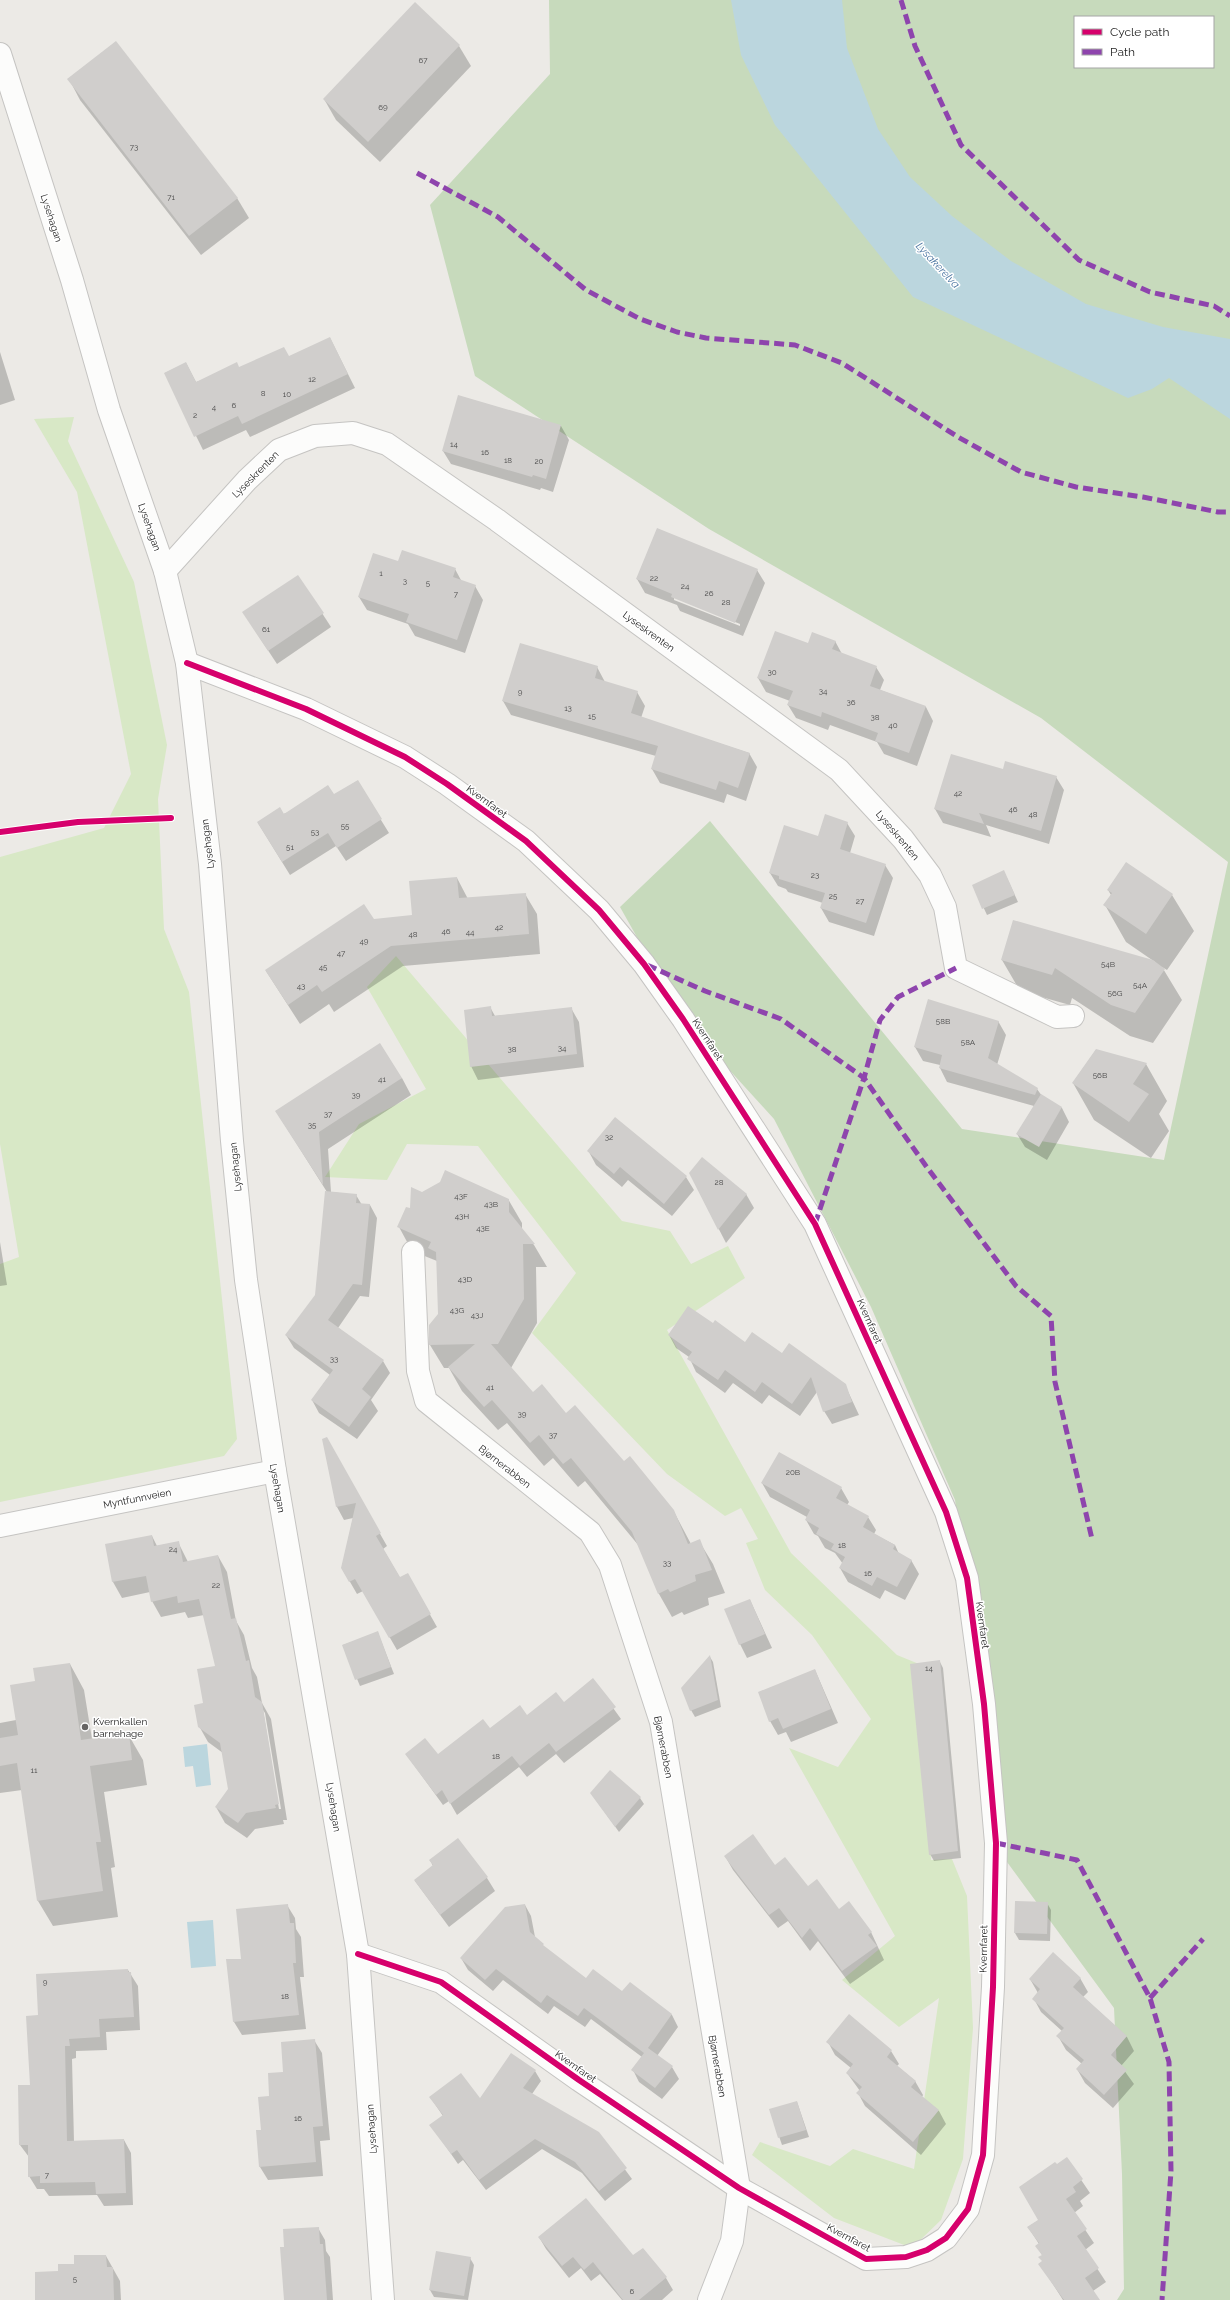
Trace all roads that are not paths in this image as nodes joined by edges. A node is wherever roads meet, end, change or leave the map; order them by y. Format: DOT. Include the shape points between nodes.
graph roads {
  1 [pos="0,54"];
  2 [pos="165,571"];
  3 [pos="187,663"];
  4 [pos="1073,1016"];
  5 [pos="413,1252"];
  6 [pos="275,1471"];
  7 [pos="0,1526"];
  8 [pos="358,1954"];
  9 [pos="739,2188"];
  10 [pos="383,2300"];
  11 [pos="709,2300"];
  1 -- 2 [label="street, Lysehagan" via="72,280 109,410"];
  2 -- 3 [label="street, Lysehagan"];
  2 -- 4 [label="street, Lyseskrenten" via="247,480 279,450 315,436 353,433 387,444 497,520 839,770 903,839 930,875 945,907 956,968 1057,1017"];
  3 -- 6 [label="street, Lysehagan" via="210,864 246,1280"];
  3 -- 9 [label="street, Kvernfaret" via="306,709 405,757 526,841 599,910 644,964 683,1019 815,1224 946,1512 967,1578 984,1704 996,1844 983,2155 968,2209 946,2238 927,2250 906,2257 872,2260"];
  5 -- 9 [label="street, Bjørnerabben" via="418,1371 426,1401 590,1532 610,1565 661,1722"];
  6 -- 7 [label="street, Myntfunnveien"];
  6 -- 8 [label="street, Lysehagan"];
  8 -- 9 [label="street, Kvernfaret" via="441,1982 585,2084"];
  8 -- 10 [label="street, Lysehagan"];
  9 -- 11 [label="street, Bjørnerabben" via="732,2241"];
}
